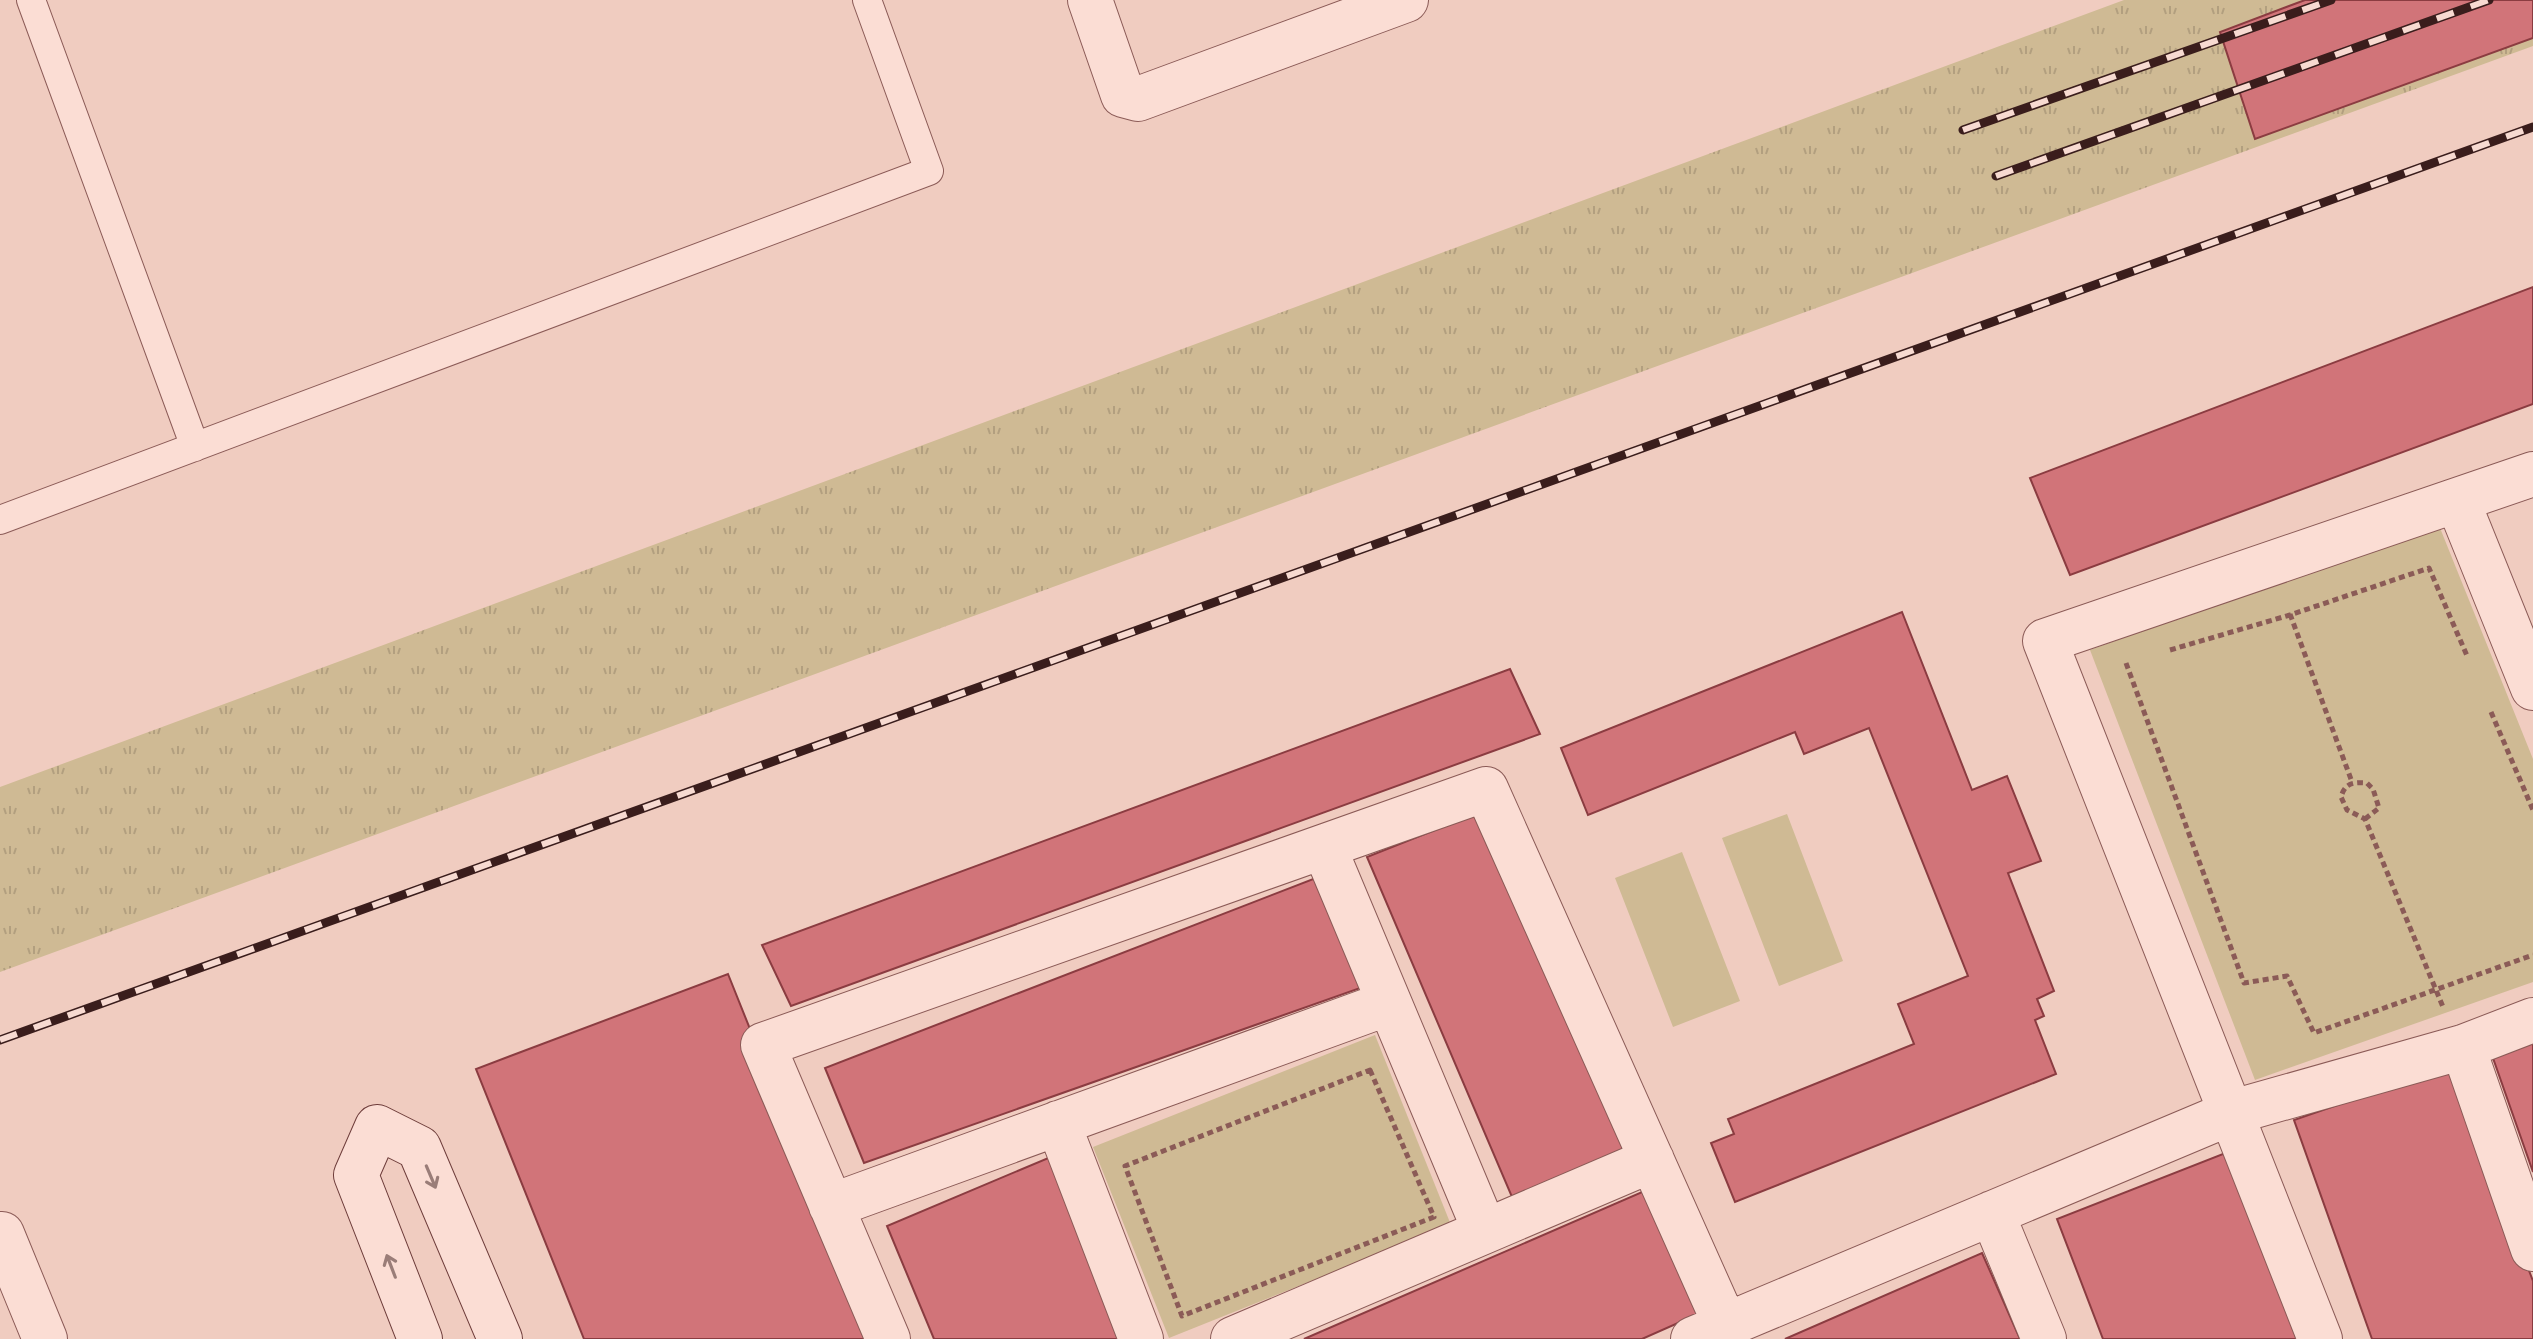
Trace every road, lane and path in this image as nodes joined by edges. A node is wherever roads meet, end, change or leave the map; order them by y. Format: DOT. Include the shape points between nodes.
graph roads {
  1 [pos="31,0"];
  2 [pos="867,0"];
  3 [pos="1090,0"];
  4 [pos="1406,0"];
  5 [pos="195,447"];
  6 [pos="2533,474"];
  7 [pos="2458,502"];
  8 [pos="0,520"];
  9 [pos="2273,566"];
  10 [pos="2290,615"];
  11 [pos="2154,655"];
  12 [pos="2139,659"];
  13 [pos="2472,668"];
  14 [pos="2533,688"];
  15 [pos="2490,710"];
  16 [pos="2352,782"];
  17 [pos="2533,810"];
  18 [pos="2365,819"];
  19 [pos="1324,847"];
  20 [pos="2533,955"];
  21 [pos="2435,990"];
  22 [pos="1389,1003"];
  23 [pos="2533,1020"];
  24 [pos="2463,1047"];
  25 [pos="2233,1112"];
  26 [pos="1058,1123"];
  27 [pos="1652,1160"];
  28 [pos="1125,1166"];
  29 [pos="831,1206"];
  30 [pos="1992,1213"];
  31 [pos="1485,1231"];
  32 [pos="2,1234"];
  33 [pos="2532,1243"];
  34 [pos="1709,1332"];
  35 [pos="45,1339"];
  36 [pos="420,1339"];
  37 [pos="500,1339"];
  38 [pos="888,1339"];
  39 [pos="1141,1339"];
  40 [pos="1233,1339"];
  41 [pos="2044,1339"];
  42 [pos="2320,1339"];
  1 -- 5 [label="lane"];
  2 -- 5 [label="lane" via="929,171"];
  3 -- 4 [label="street" via="1123,95 1138,99"];
  5 -- 8 [label="lane"];
  6 -- 7 [label="street"];
  7 -- 9 [label="street"];
  7 -- 14 [label="street"];
  9 -- 10 [label="path"];
  9 -- 25 [label="street" via="2045,641"];
  10 -- 11 [label="path"];
  10 -- 13 [label="path" via="2429,568"];
  10 -- 16 [label="path"];
  12 -- 21 [label="path" via="2124,664 2244,983 2287,976 2314,1033"];
  15 -- 17 [label="path"];
  16 -- 18 [label="path" via="2341,797 2347,810"];
  16 -- 18 [label="path" via="2373,789 2379,808"];
  18 -- 21 [label="path"];
  19 -- 22 [label="street"];
  19 -- 27 [label="street" via="1486,789"];
  19 -- 29 [label="street" via="763,1045"];
  20 -- 21 [label="path"];
  22 -- 26 [label="street"];
  22 -- 31 [label="street"];
  23 -- 24 [label="street"];
  24 -- 25 [label="street"];
  24 -- 33 [label="street"];
  25 -- 30 [label="street"];
  25 -- 42 [label="street"];
  26 -- 29 [label="street"];
  26 -- 39 [label="street"];
  27 -- 31 [label="street"];
  27 -- 34 [label="street"];
  28 -- 28 [label="path" via="1370,1070 1434,1217 1182,1316"];
  29 -- 38 [label="street"];
  30 -- 34 [label="street"];
  30 -- 41 [label="street"];
  31 -- 40 [label="street"];
  32 -- 35 [label="street"];
  36 -- 37 [label="street, one-way" via="356,1175 377,1127 419,1148"];
}
